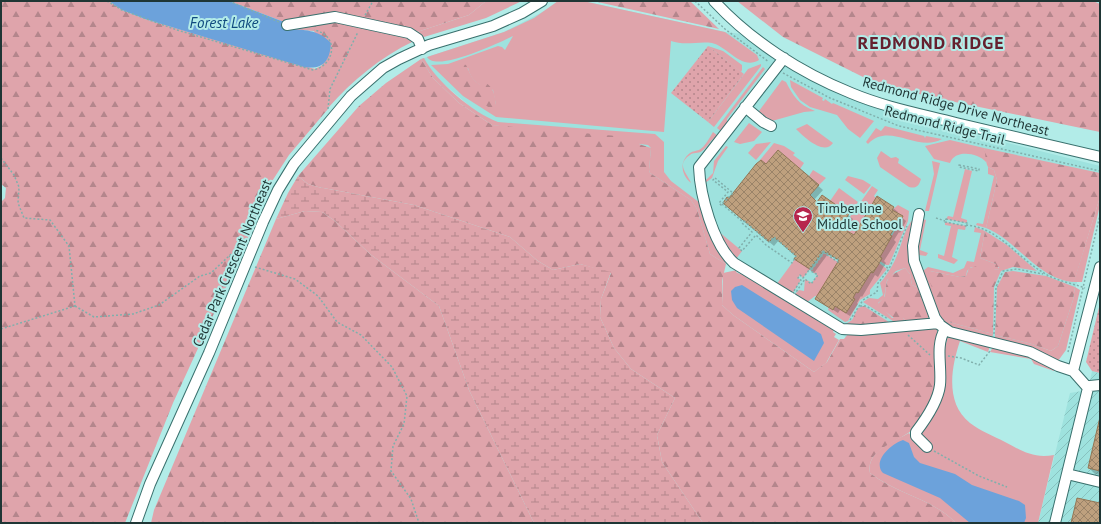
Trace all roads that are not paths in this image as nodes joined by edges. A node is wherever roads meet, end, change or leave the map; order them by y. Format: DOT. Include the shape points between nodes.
graph roads {
  1 [pos="542,1"];
  2 [pos="714,1"];
  3 [pos="529,4"];
  4 [pos="287,25"];
  5 [pos="422,49"];
  6 [pos="784,58"];
  7 [pos="745,107"];
  8 [pos="771,126"];
  9 [pos="1100,157"];
  10 [pos="919,214"];
  11 [pos="1100,267"];
  12 [pos="942,326"];
  13 [pos="1073,371"];
  14 [pos="1100,385"];
  15 [pos="1088,388"];
  16 [pos="927,447"];
  17 [pos="1067,474"];
  18 [pos="1100,482"];
  19 [pos="136,523"];
  20 [pos="1055,523"];
  1 -- 3 [label="street, Cedar Park Crescent Northeast"];
  2 -- 6 [label="street, Redmond Ridge Drive Northeast" via="737,23"];
  3 -- 5 [label="street, Cedar Park Crescent Northeast" via="489,28"];
  4 -- 5 [label="street" via="335,17 409,33 418,39"];
  5 -- 19 [label="street, Cedar Park Crescent Northeast" via="389,65 360,87 322,129 281,184 147,490"];
  6 -- 7 [label="street"];
  6 -- 9 [label="street, Redmond Ridge Drive Northeast" via="853,94 932,117"];
  7 -- 8 [label="street"];
  7 -- 12 [label="street" via="699,167 700,187 717,239 734,263 842,329"];
  10 -- 12 [label="street" via="913,246 914,261"];
  11 -- 13 [label="street"];
  12 -- 13 [label="street" via="950,332 1030,352"];
  12 -- 16 [label="street" via="940,385 928,415 916,432 916,436"];
  13 -- 15 [label="street"];
  14 -- 15 [label="street"];
  15 -- 17 [label="street"];
  17 -- 18 [label="street"];
  17 -- 20 [label="street"];
}
